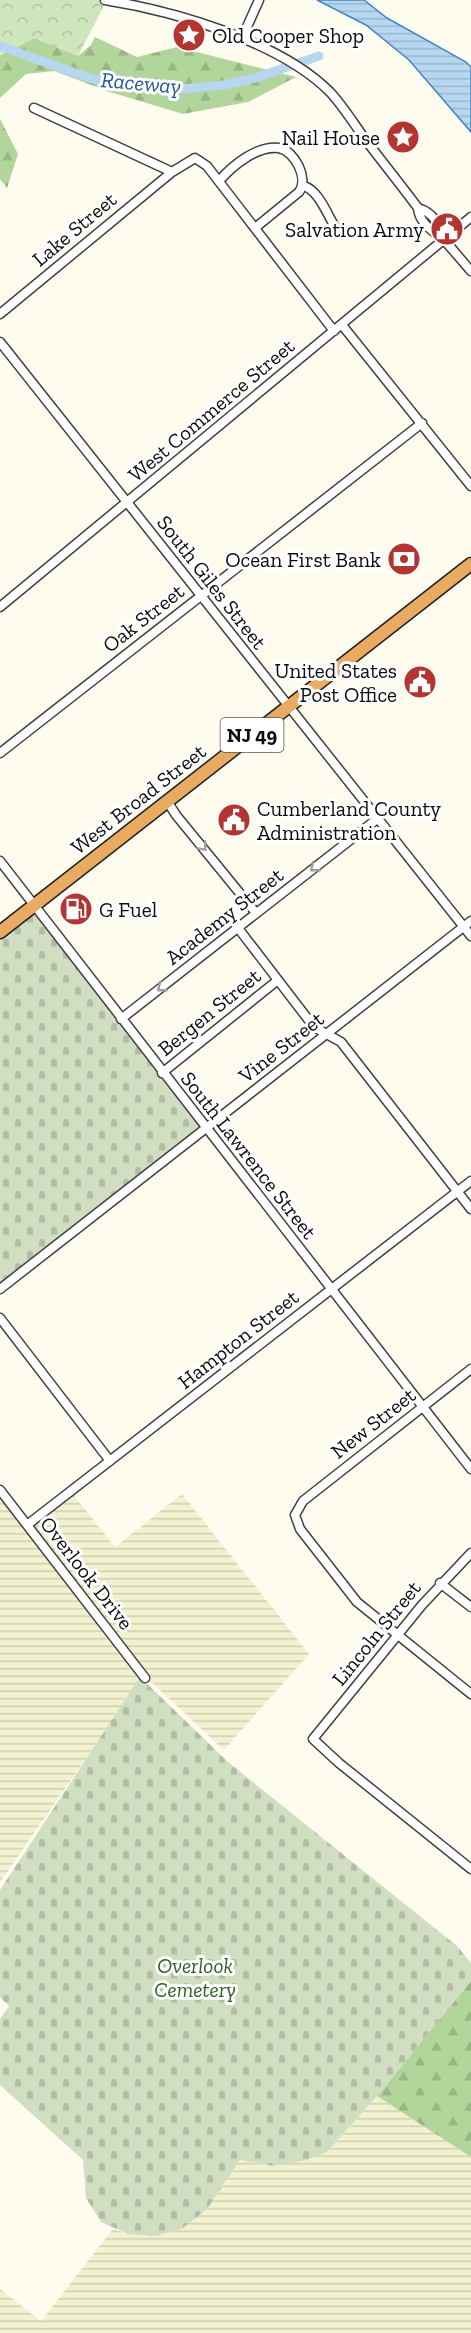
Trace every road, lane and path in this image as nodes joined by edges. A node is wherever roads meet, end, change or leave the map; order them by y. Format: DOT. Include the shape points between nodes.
graph roads {
  1 [pos="105,0"];
  2 [pos="259,0"];
  3 [pos="242,38"];
  4 [pos="34,108"];
  5 [pos="172,172"];
  6 [pos="219,181"];
  7 [pos="304,186"];
  8 [pos="471,217"];
  9 [pos="335,226"];
  10 [pos="255,228"];
  11 [pos="443,240"];
  12 [pos="471,271"];
  13 [pos="0,314"];
  14 [pos="342,325"];
  15 [pos="334,331"];
  16 [pos="0,342"];
  17 [pos="422,423"];
  18 [pos="471,486"];
  19 [pos="126,503"];
  20 [pos="471,564"];
  21 [pos="200,596"];
  22 [pos="0,607"];
  23 [pos="288,707"];
  24 [pos="0,753"];
  25 [pos="167,801"];
  26 [pos="377,819"];
  27 [pos="0,861"];
  28 [pos="34,905"];
  29 [pos="256,913"];
  30 [pos="467,924"];
  31 [pos="238,927"];
  32 [pos="0,932"];
  33 [pos="471,936"];
  34 [pos="278,980"];
  35 [pos="121,1019"];
  36 [pos="326,1035"];
  37 [pos="162,1073"];
  38 [pos="206,1129"];
  39 [pos="471,1181"];
  40 [pos="457,1191"];
  41 [pos="471,1209"];
  42 [pos="0,1289"];
  43 [pos="331,1289"];
  44 [pos="0,1318"];
  45 [pos="471,1369"];
  46 [pos="423,1407"];
  47 [pos="110,1461"];
  48 [pos="471,1469"];
  49 [pos="0,1490"];
  50 [pos="27,1525"];
  51 [pos="471,1553"];
  52 [pos="440,1583"];
  53 [pos="471,1606"];
  54 [pos="398,1635"];
  55 [pos="145,1678"];
  56 [pos="471,1694"];
  57 [pos="471,1869"];
  1 -- 3 [label="street" via="163,12"];
  2 -- 3 [label="street"];
  3 -- 11 [label="street" via="299,68 332,94 418,208 418,215"];
  4 -- 5 [label="street"];
  5 -- 6 [label="street, Lake Street" via="195,158"];
  5 -- 13 [label="street, Lake Street"];
  6 -- 7 [label="street" via="247,158 265,149 279,148 286,150 297,166"];
  6 -- 10 [label="street"];
  7 -- 9 [label="street" via="316,195"];
  7 -- 10 [label="street"];
  8 -- 11 [label="street, West Commerce Street"];
  10 -- 15 [label="street"];
  11 -- 12 [label="street"];
  11 -- 14 [label="street, West Commerce Street"];
  14 -- 15 [label="street, West Commerce Street"];
  14 -- 17 [label="street"];
  15 -- 19 [label="street, West Commerce Street"];
  16 -- 19 [label="street, South Giles Street"];
  17 -- 18 [label="street"];
  17 -- 21 [label="street, Oak Street"];
  19 -- 21 [label="street, South Giles Street"];
  19 -- 22 [label="street, West Commerce Street"];
  20 -- 23 [label="highway, West Broad Street / NJ 49"];
  21 -- 23 [label="street, South Giles Street"];
  21 -- 24 [label="street, Oak Street"];
  23 -- 25 [label="highway, West Broad Street / NJ 49"];
  23 -- 26 [label="street, South Giles Street"];
  25 -- 28 [label="highway, West Broad Street / NJ 49"];
  25 -- 29 [label="street, one-way"];
  26 -- 29 [label="street, Academy Street, one-way"];
  26 -- 30 [label="street, South Giles Street"];
  27 -- 28 [label="street, South Lawrence Street"];
  28 -- 32 [label="highway, West Broad Street / NJ 49"];
  28 -- 35 [label="street, South Lawrence Street"];
  29 -- 31 [label="street, Academy Street"];
  30 -- 33 [label="street, South Giles Street"];
  30 -- 36 [label="street, Vine Street"];
  31 -- 34 [label="street"];
  31 -- 35 [label="street, Academy Street, one-way"];
  34 -- 36 [label="street" via="314,1027"];
  34 -- 37 [label="street, Bergen Street"];
  35 -- 37 [label="street, South Lawrence Street"];
  36 -- 38 [label="street, Vine Street"];
  36 -- 40 [label="street" via="341,1042"];
  37 -- 38 [label="street, South Lawrence Street"];
  38 -- 42 [label="street, Vine Street"];
  38 -- 43 [label="street, South Lawrence Street"];
  39 -- 40 [label="street, Hampton Street"];
  40 -- 41 [label="street"];
  40 -- 43 [label="street, Hampton Street"];
  43 -- 46 [label="street, South Lawrence Street"];
  43 -- 47 [label="street, Hampton Street"];
  44 -- 47 [label="street"];
  45 -- 46 [label="street, New Street"];
  46 -- 48 [label="street, South Lawrence Street"];
  46 -- 54 [label="street, New Street" via="299,1506 295,1515 300,1529 357,1602"];
  47 -- 50 [label="street, Hampton Street"];
  49 -- 50 [label="street, Overlook Drive"];
  50 -- 55 [label="street, Overlook Drive"];
  51 -- 52 [label="street, Lincoln Street"];
  52 -- 53 [label="street"];
  52 -- 54 [label="street, Lincoln Street"];
  54 -- 56 [label="street"];
  54 -- 57 [label="street, Lincoln Street" via="313,1739"];
}
